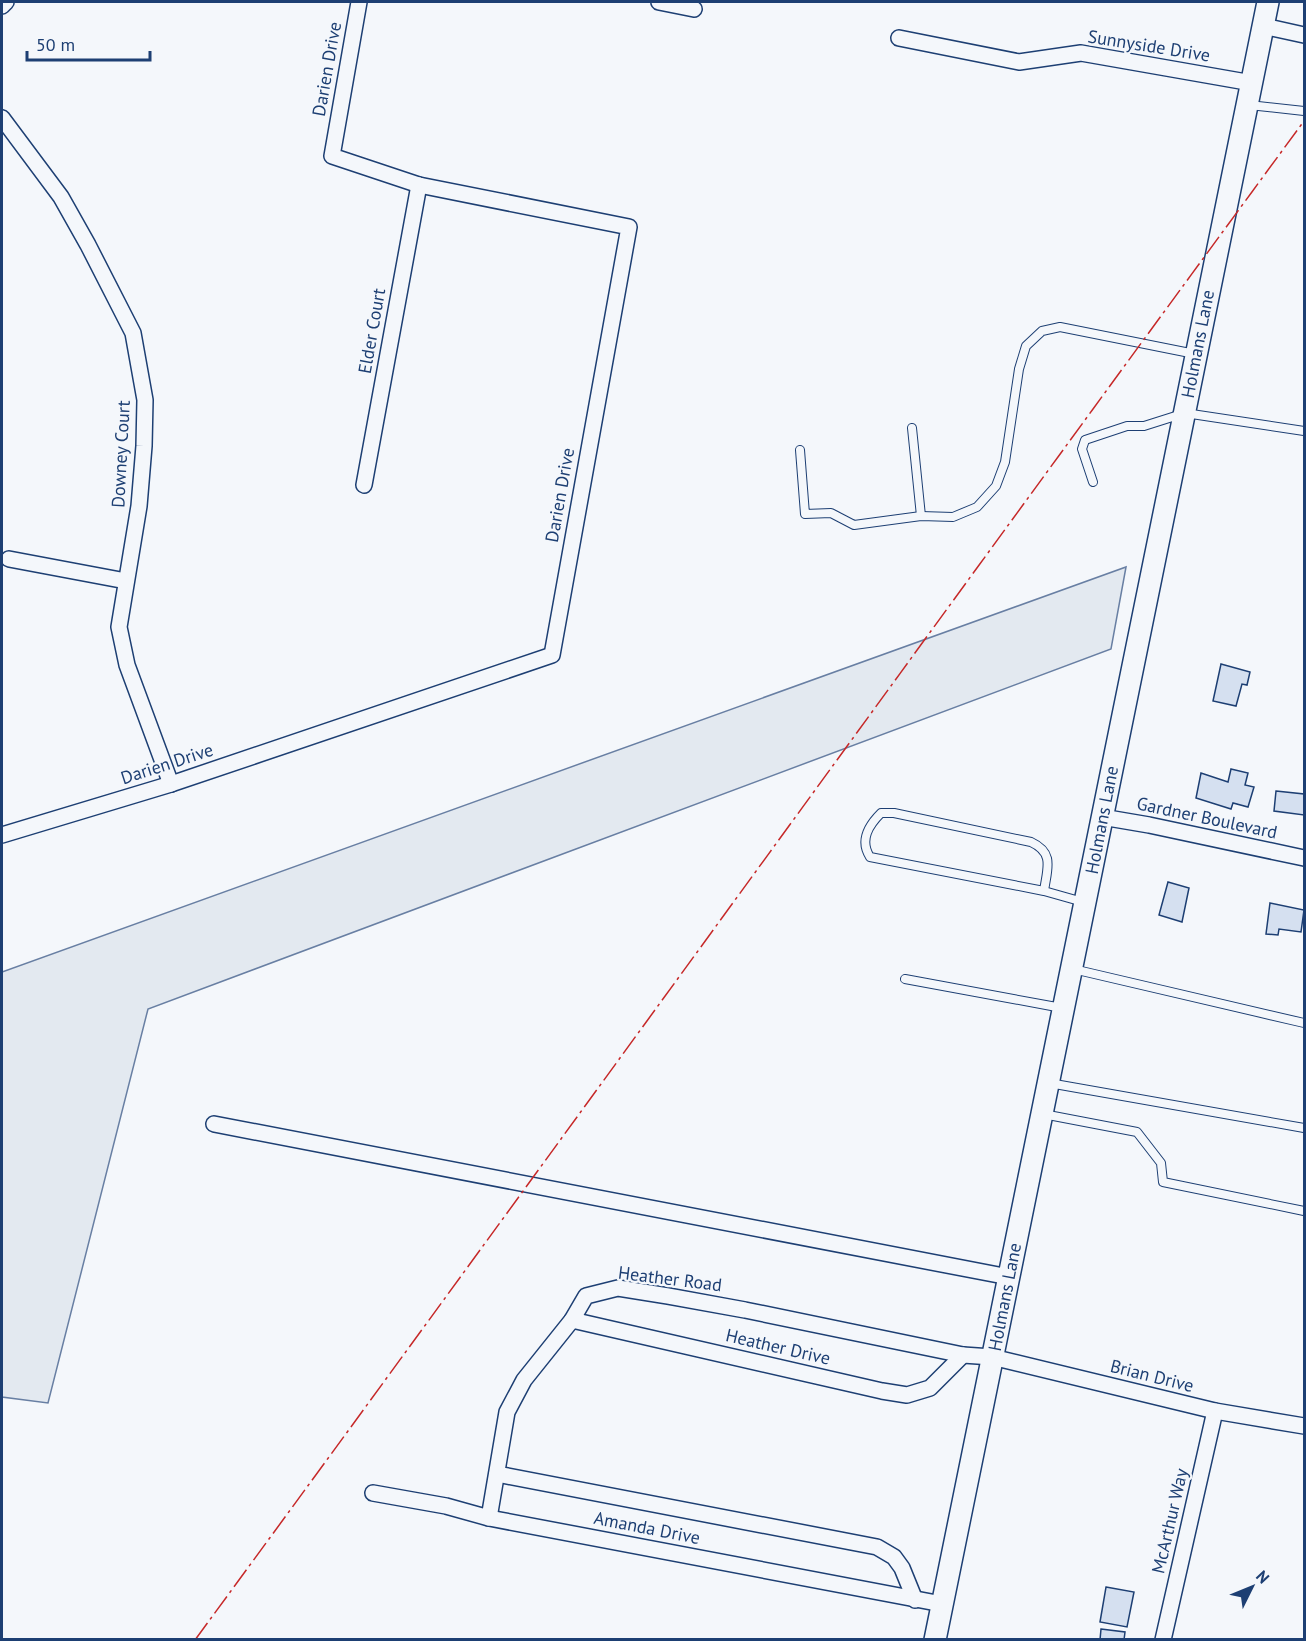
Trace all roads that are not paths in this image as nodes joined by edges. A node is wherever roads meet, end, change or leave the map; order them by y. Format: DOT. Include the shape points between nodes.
graph roads {
  1 [pos="6,2"];
  2 [pos="359,2"];
  3 [pos="659,2"];
  4 [pos="1268,2"];
  5 [pos="2,6"];
  6 [pos="694,9"];
  7 [pos="1263,26"];
  8 [pos="1305,35"];
  9 [pos="899,38"];
  10 [pos="1252,83"];
  11 [pos="1247,105"];
  12 [pos="1305,111"];
  13 [pos="2,118"];
  14 [pos="419,185"];
  15 [pos="1197,354"];
  16 [pos="1185,413"];
  17 [pos="912,428"];
  18 [pos="1305,430"];
  19 [pos="800,450"];
  20 [pos="1093,482"];
  21 [pos="364,485"];
  22 [pos="921,516"];
  23 [pos="9,559"];
  24 [pos="126,581"];
  25 [pos="171,784"];
  26 [pos="1102,817"];
  27 [pos="2,835"];
  28 [pos="1305,858"];
  29 [pos="1044,891"];
  30 [pos="1085,903"];
  31 [pos="1071,969"];
  32 [pos="905,979"];
  33 [pos="1063,1008"];
  34 [pos="1305,1023"];
  35 [pos="1048,1083"];
  36 [pos="1042,1114"];
  37 [pos="214,1124"];
  38 [pos="1305,1128"];
  39 [pos="1305,1210"];
  40 [pos="1008,1277"];
  41 [pos="572,1320"];
  42 [pos="963,1356"];
  43 [pos="992,1357"];
  44 [pos="1215,1411"];
  45 [pos="1305,1426"];
  46 [pos="497,1474"];
  47 [pos="373,1493"];
  48 [pos="489,1518"];
  49 [pos="915,1600"];
  50 [pos="942,1604"];
  51 [pos="935,1640"];
  52 [pos="1163,1640"];
  1 -- 5 [label="street"];
  2 -- 14 [label="street, Darien Drive" via="332,156"];
  3 -- 6 [label="street"];
  4 -- 7 [label="main road, Holmans Lane"];
  7 -- 8 [label="street"];
  7 -- 10 [label="main road, Holmans Lane"];
  9 -- 10 [label="street, Sunnyside Drive" via="1019,62 1081,53"];
  10 -- 11 [label="main road, Holmans Lane"];
  11 -- 12 [label="lane"];
  11 -- 15 [label="main road, Holmans Lane"];
  13 -- 24 [label="street, Downey Court" via="61,197 133,333 145,400 139,506"];
  14 -- 21 [label="street, Elder Court"];
  14 -- 25 [label="street, Darien Drive" via="629,227 552,655"];
  15 -- 16 [label="main road, Holmans Lane"];
  15 -- 22 [label="lane" via="1060,327 1042,331 1026,346 1019,369 1005,462 996,486 977,507 953,517"];
  16 -- 18 [label="lane"];
  16 -- 20 [label="lane" via="1085,440 1082,450"];
  16 -- 26 [label="main road, Holmans Lane"];
  17 -- 22 [label="lane"];
  19 -- 22 [label="lane" via="805,514 831,513 854,525"];
  23 -- 24 [label="street"];
  24 -- 25 [label="street, Downey Court" via="119,627 127,665"];
  25 -- 27 [label="street, Darien Drive"];
  26 -- 28 [label="street, Gardner Boulevard"];
  26 -- 30 [label="main road, Holmans Lane"];
  29 -- 29 [label="lane" via="870,857 865,838 868,828 881,813 894,813 1031,842 1046,853"];
  29 -- 30 [label="lane"];
  30 -- 31 [label="main road, Holmans Lane"];
  31 -- 33 [label="main road, Holmans Lane"];
  31 -- 34 [label="lane"];
  32 -- 33 [label="lane"];
  33 -- 35 [label="main road, Holmans Lane"];
  35 -- 36 [label="main road, Holmans Lane"];
  35 -- 38 [label="lane"];
  36 -- 39 [label="lane" via="1137,1132 1161,1163 1162,1182"];
  36 -- 40 [label="main road, Holmans Lane"];
  37 -- 40 [label="street"];
  40 -- 43 [label="main road, Holmans Lane"];
  41 -- 42 [label="street, Heather Road" via="586,1296 618,1288"];
  41 -- 42 [label="street, Heather Drive" via="907,1395 930,1388"];
  41 -- 46 [label="street, Heather Road" via="525,1380 507,1412"];
  42 -- 43 [label="street, Heather Road"];
  43 -- 44 [label="street, Brian Drive"];
  43 -- 50 [label="main road, Holmans Lane"];
  44 -- 45 [label="street, Brian Drive"];
  44 -- 52 [label="street, McArthur Way"];
  46 -- 48 [label="street, Heather Road"];
  46 -- 49 [label="street, Amanda Drive" via="877,1547 894,1557 902,1568"];
  47 -- 48 [label="street, Amanda Drive"];
  48 -- 49 [label="street, Amanda Drive"];
  49 -- 50 [label="street, Amanda Drive"];
  50 -- 51 [label="main road, Holmans Lane"];
}
